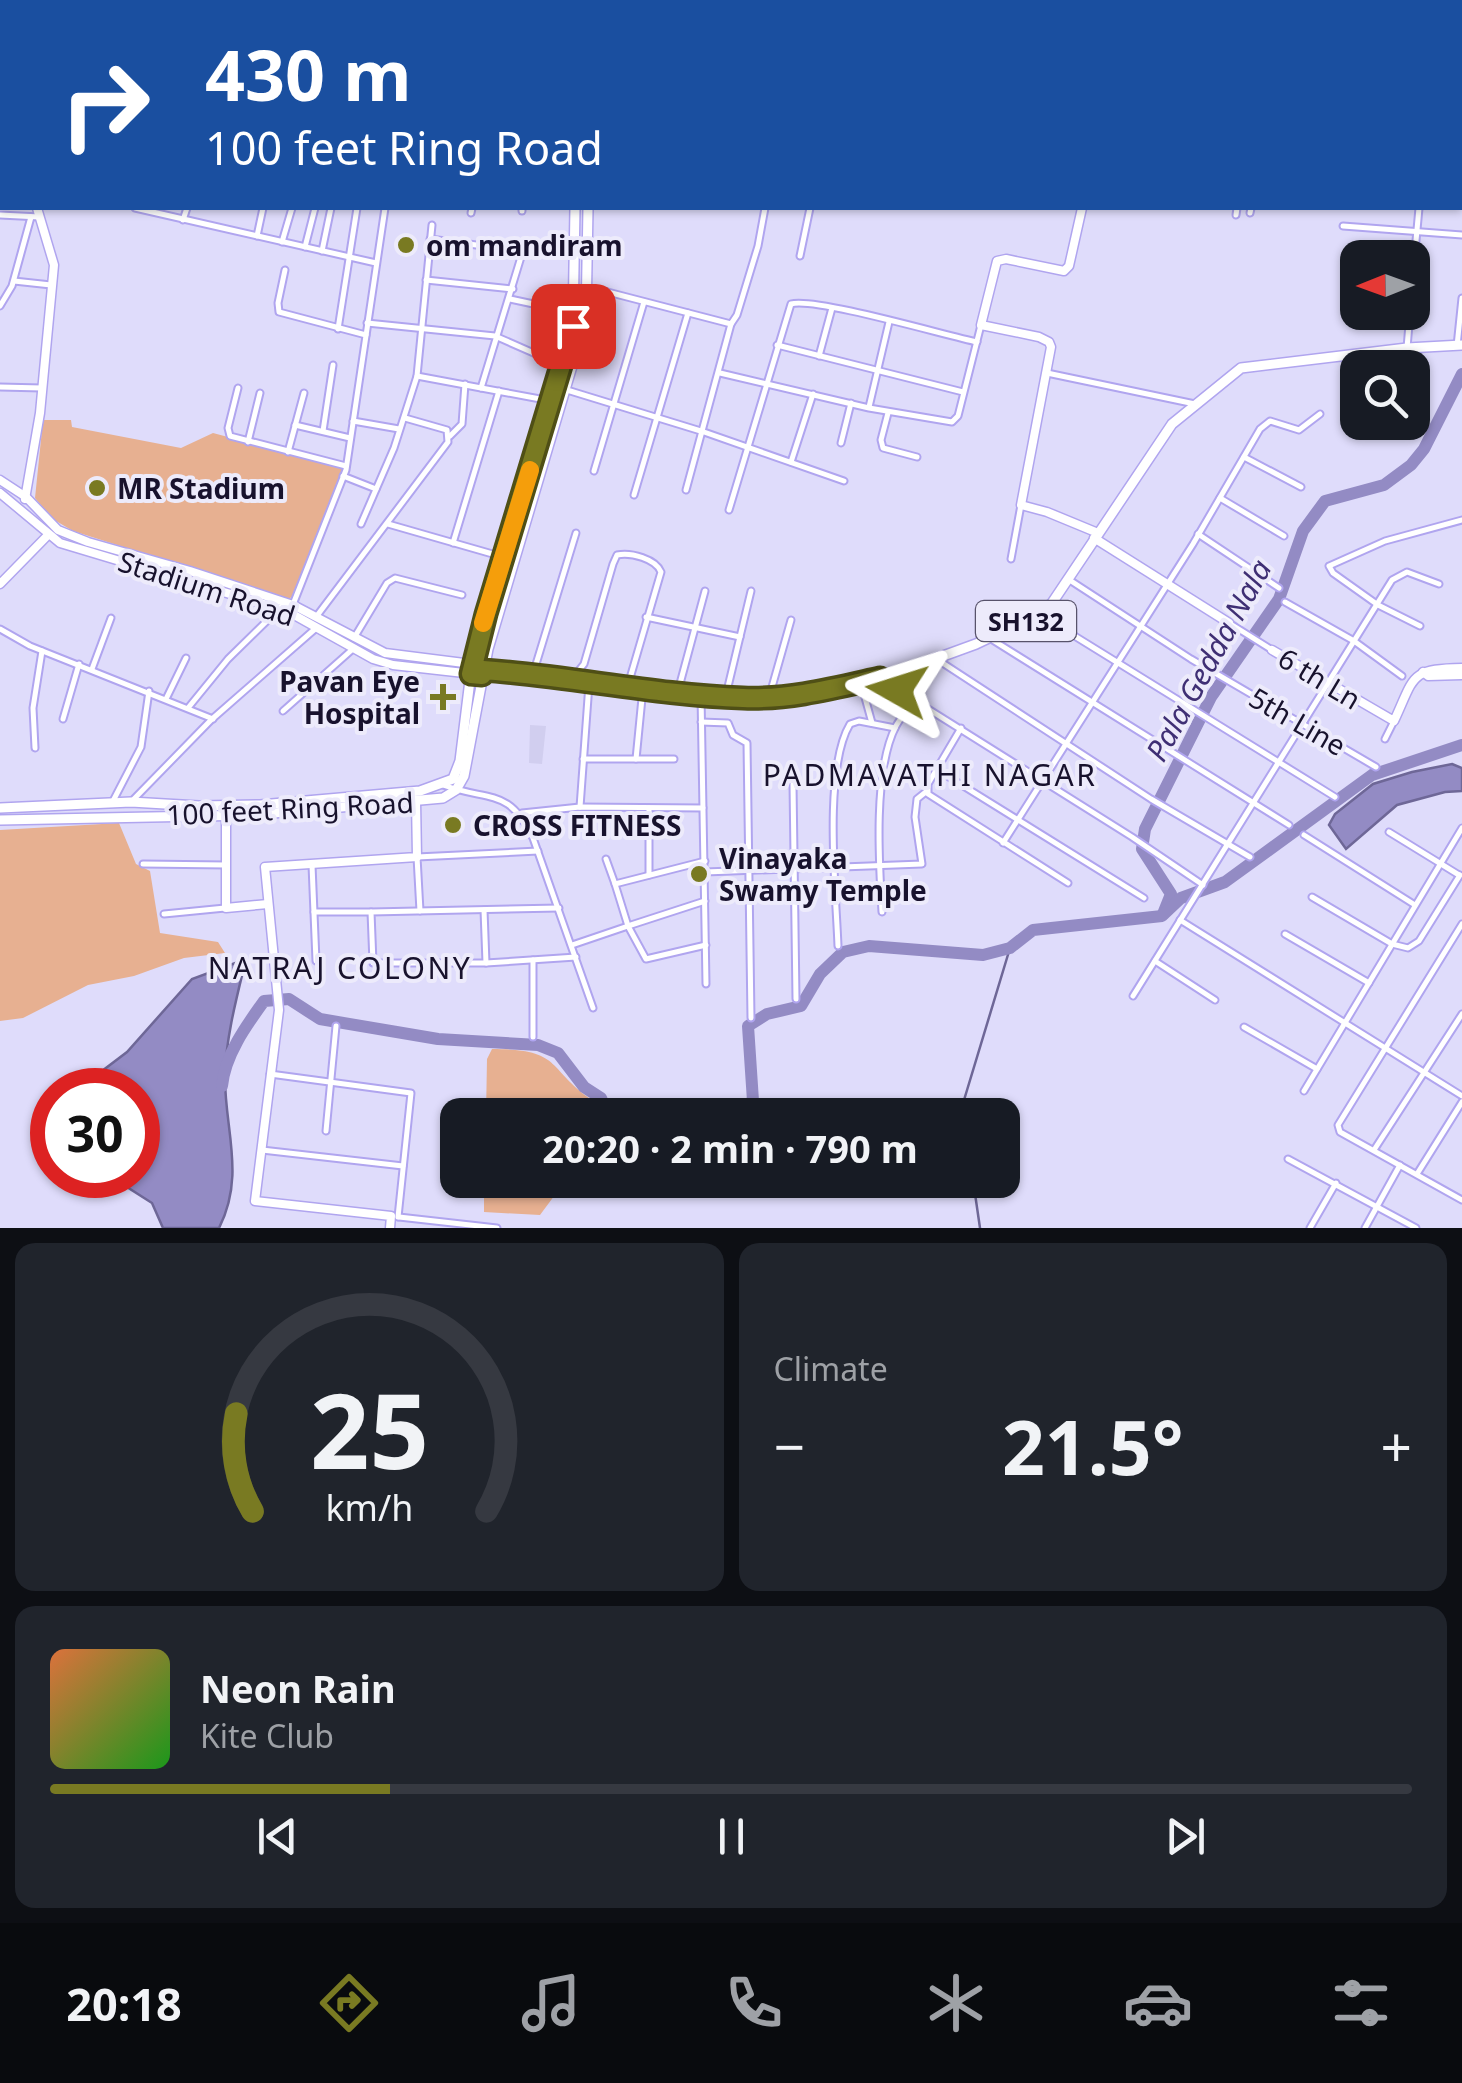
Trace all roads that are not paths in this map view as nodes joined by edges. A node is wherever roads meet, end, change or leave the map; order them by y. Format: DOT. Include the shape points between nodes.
graph roads {
  1 [pos="146,210"];
  2 [pos="186,210"];
  3 [pos="262,210"];
  4 [pos="291,210"];
  5 [pos="314,210"];
  6 [pos="332,210"];
  7 [pos="357,210"];
  8 [pos="384,210"];
  9 [pos="574,210"];
  10 [pos="588,210"];
  11 [pos="764,210"];
  12 [pos="810,210"];
  13 [pos="1081,210"];
  14 [pos="1419,210"];
  15 [pos="0,214"];
  16 [pos="36,214"];
  17 [pos="183,220"];
  18 [pos="432,225"];
  19 [pos="1344,226"];
  20 [pos="1417,232"];
  21 [pos="257,236"];
  22 [pos="1462,236"];
  23 [pos="430,240"];
  24 [pos="1416,240"];
  25 [pos="282,242"];
  26 [pos="305,247"];
  27 [pos="322,251"];
  28 [pos="800,256"];
  29 [pos="348,257"];
  30 [pos="376,264"];
  31 [pos="285,270"];
  32 [pos="426,280"];
  33 [pos="14,281"];
  34 [pos="52,285"];
  35 [pos="514,289"];
  36 [pos="588,292"];
  37 [pos="510,298"];
  38 [pos="1462,298"];
  39 [pos="644,302"];
  40 [pos="0,306"];
  41 [pos="832,308"];
  42 [pos="574,312"];
  43 [pos="688,313"];
  44 [pos="889,322"];
  45 [pos="368,324"];
  46 [pos="731,324"];
  47 [pos="982,325"];
  48 [pos="338,329"];
  49 [pos="421,329"];
  50 [pos="1408,330"];
  51 [pos="366,335"];
  52 [pos="495,336"];
  53 [pos="977,342"];
  54 [pos="777,345"];
  55 [pos="1459,346"];
  56 [pos="1407,348"];
  57 [pos="819,356"];
  58 [pos="333,365"];
  59 [pos="562,365"];
  60 [pos="878,372"];
  61 [pos="720,373"];
  62 [pos="1046,373"];
  63 [pos="417,376"];
  64 [pos="767,382"];
  65 [pos="465,384"];
  66 [pos="0,387"];
  67 [pos="42,388"];
  68 [pos="238,388"];
  69 [pos="481,388"];
  70 [pos="561,388"];
  71 [pos="499,391"];
  72 [pos="964,392"];
  73 [pos="304,393"];
  74 [pos="260,394"];
  75 [pos="813,394"];
  76 [pos="551,401"];
  77 [pos="612,404"];
  78 [pos="851,404"];
  79 [pos="1197,404"];
  80 [pos="868,408"];
  81 [pos="888,412"];
  82 [pos="1320,414"];
  83 [pos="404,417"];
  84 [pos="657,417"];
  85 [pos="353,421"];
  86 [pos="295,425"];
  87 [pos="400,429"];
  88 [pos="323,432"];
  89 [pos="704,432"];
  90 [pos="450,436"];
  91 [pos="350,438"];
  92 [pos="248,442"];
  93 [pos="841,443"];
  94 [pos="746,446"];
  95 [pos="288,452"];
  96 [pos="917,457"];
  97 [pos="1244,457"];
  98 [pos="791,462"];
  99 [pos="346,466"];
  100 [pos="594,471"];
  101 [pos="344,476"];
  102 [pos="0,480"];
  103 [pos="844,481"];
  104 [pos="1300,487"];
  105 [pos="376,489"];
  106 [pos="686,490"];
  107 [pos="0,492"];
  108 [pos="634,495"];
  109 [pos="26,497"];
  110 [pos="1220,498"];
  111 [pos="1021,505"];
  112 [pos="22,508"];
  113 [pos="730,510"];
  114 [pos="1462,520"];
  115 [pos="361,524"];
  116 [pos="388,524"];
  117 [pos="55,528"];
  118 [pos="576,533"];
  119 [pos="1198,534"];
  120 [pos="48,536"];
  121 [pos="1096,536"];
  122 [pos="1284,536"];
  123 [pos="453,543"];
  124 [pos="503,557"];
  125 [pos="1011,559"];
  126 [pos="1068,579"];
  127 [pos="0,584"];
  128 [pos="1168,584"];
  129 [pos="1438,584"];
  130 [pos="1280,588"];
  131 [pos="704,591"];
  132 [pos="751,591"];
  133 [pos="462,595"];
  134 [pos="1285,602"];
  135 [pos="1378,605"];
  136 [pos="280,608"];
  137 [pos="291,609"];
  138 [pos="1039,614"];
  139 [pos="646,617"];
  140 [pos="111,618"];
  141 [pos="792,620"];
  142 [pos="317,622"];
  143 [pos="1229,623"];
  144 [pos="1141,626"];
  145 [pos="1420,626"];
  146 [pos="0,629"];
  147 [pos="693,629"];
  148 [pos="740,637"];
  149 [pos="990,638"];
  150 [pos="1354,641"];
  151 [pos="354,643"];
  152 [pos="42,650"];
  153 [pos="1272,650"];
  154 [pos="186,658"];
  155 [pos="936,658"];
  156 [pos="1118,663"];
  157 [pos="79,664"];
  158 [pos="92,670"];
  159 [pos="479,670"];
  160 [pos="1462,672"];
  161 [pos="533,674"];
  162 [pos="1402,676"];
  163 [pos="572,678"];
  164 [pos="880,678"];
  165 [pos="589,680"];
  166 [pos="860,682"];
  167 [pos="628,686"];
  168 [pos="1329,686"];
  169 [pos="643,687"];
  170 [pos="149,691"];
  171 [pos="678,692"];
  172 [pos="701,695"];
  173 [pos="725,697"];
  174 [pos="770,697"];
  175 [pos="166,699"];
  176 [pos="914,700"];
  177 [pos="1093,702"];
  178 [pos="188,708"];
  179 [pos="283,712"];
  180 [pos="63,719"];
  181 [pos="213,719"];
  182 [pos="1394,720"];
  183 [pos="702,722"];
  184 [pos="872,723"];
  185 [pos="1305,724"];
  186 [pos="894,728"];
  187 [pos="960,728"];
  188 [pos="1386,739"];
  189 [pos="1068,742"];
  190 [pos="35,748"];
  191 [pos="583,759"];
  192 [pos="636,759"];
  193 [pos="674,760"];
  194 [pos="1278,765"];
  195 [pos="1376,767"];
  196 [pos="936,769"];
  197 [pos="1041,780"];
  198 [pos="793,784"];
  199 [pos="443,786"];
  200 [pos="456,790"];
  201 [pos="927,791"];
  202 [pos="1335,797"];
  203 [pos="416,801"];
  204 [pos="131,802"];
  205 [pos="111,804"];
  206 [pos="1255,804"];
  207 [pos="580,807"];
  208 [pos="0,808"];
  209 [pos="650,808"];
  210 [pos="704,808"];
  211 [pos="225,811"];
  212 [pos="522,813"];
  213 [pos="1018,819"];
  214 [pos="0,820"];
  215 [pos="1289,826"];
  216 [pos="1462,828"];
  217 [pos="1389,832"];
  218 [pos="1304,834"];
  219 [pos="1003,843"];
  220 [pos="1228,844"];
  221 [pos="538,851"];
  222 [pos="417,857"];
  223 [pos="1250,857"];
  224 [pos="606,859"];
  225 [pos="705,861"];
  226 [pos="142,864"];
  227 [pos="312,864"];
  228 [pos="1440,864"];
  229 [pos="226,865"];
  230 [pos="880,866"];
  231 [pos="836,868"];
  232 [pos="792,870"];
  233 [pos="705,872"];
  234 [pos="751,872"];
  235 [pos="650,875"];
  236 [pos="1461,876"];
  237 [pos="1068,883"];
  238 [pos="615,884"];
  239 [pos="1203,886"];
  240 [pos="1312,897"];
  241 [pos="1144,898"];
  242 [pos="705,901"];
  243 [pos="268,904"];
  244 [pos="1416,905"];
  245 [pos="226,908"];
  246 [pos="559,908"];
  247 [pos="484,910"];
  248 [pos="420,911"];
  249 [pos="314,912"];
  250 [pos="371,912"];
  251 [pos="882,912"];
  252 [pos="164,914"];
  253 [pos="1180,920"];
  254 [pos="1462,924"];
  255 [pos="628,926"];
  256 [pos="1285,934"];
  257 [pos="1392,944"];
  258 [pos="572,945"];
  259 [pos="706,945"];
  260 [pos="838,946"];
  261 [pos="576,956"];
  262 [pos="533,960"];
  263 [pos="316,962"];
  264 [pos="1155,962"];
  265 [pos="486,964"];
  266 [pos="1369,983"];
  267 [pos="706,984"];
  268 [pos="1133,996"];
  269 [pos="796,998"];
  270 [pos="1215,1000"];
  271 [pos="593,1008"];
  272 [pos="1462,1014"];
  273 [pos="751,1018"];
  274 [pos="1344,1025"];
  275 [pos="336,1026"];
  276 [pos="1244,1027"];
  277 [pos="533,1037"];
  278 [pos="1384,1048"];
  279 [pos="1317,1069"];
  280 [pos="1425,1072"];
  281 [pos="270,1074"];
  282 [pos="331,1083"];
  283 [pos="1304,1091"];
  284 [pos="1462,1099"];
  285 [pos="326,1130"];
  286 [pos="262,1150"];
  287 [pos="1373,1151"];
  288 [pos="1288,1158"];
  289 [pos="1400,1165"];
  290 [pos="404,1166"];
  291 [pos="1417,1174"];
  292 [pos="1336,1184"];
  293 [pos="1462,1189"];
  294 [pos="1460,1199"];
  295 [pos="1377,1206"];
  296 [pos="394,1216"];
  297 [pos="390,1228"];
  298 [pos="494,1228"];
  299 [pos="1310,1228"];
  300 [pos="1365,1228"];
  301 [pos="1416,1228"];
  1 -- 17 [label="street"];
  2 -- 17 [label="street"];
  3 -- 21 [label="street"];
  4 -- 25 [label="street"];
  5 -- 26 [label="street"];
  6 -- 27 [label="street"];
  7 -- 29 [label="street"];
  8 -- 30 [label="street"];
  9 -- 42 [label="main road, 100 feet Ring Road"];
  10 -- 36 [label="main road, 100 feet Ring Road"];
  11 -- 46 [label="street"];
  12 -- 28 [label="street"];
  13 -- 47 [label="street" via="1066,270 997,261"];
  14 -- 20 [label="street"];
  15 -- 16 [label="street"];
  16 -- 33 [label="street"];
  16 -- 34 [label="street" via="54,265"];
  17 -- 21 [label="street"];
  18 -- 23 [label="street"];
  19 -- 20 [label="street"];
  20 -- 22 [label="street"];
  20 -- 24 [label="street"];
  21 -- 25 [label="street"];
  23 -- 32 [label="street"];
  23 -- 35 [label="street" via="515,250 522,263"];
  25 -- 26 [label="street"];
  26 -- 27 [label="street"];
  27 -- 29 [label="street"];
  29 -- 30 [label="street"];
  29 -- 48 [label="street"];
  30 -- 45 [label="street"];
  31 -- 48 [label="street" via="279,312"];
  32 -- 35 [label="street"];
  32 -- 49 [label="street"];
  33 -- 34 [label="street"];
  33 -- 40 [label="street"];
  34 -- 67 [label="street"];
  35 -- 37 [label="street"];
  36 -- 39 [label="street"];
  36 -- 70 [label="main road, 100 feet Ring Road" via="586,318"];
  37 -- 42 [label="street"];
  37 -- 52 [label="street"];
  38 -- 55 [label="street"];
  39 -- 43 [label="street"];
  39 -- 77 [label="street"];
  41 -- 44 [label="street"];
  41 -- 54 [label="street" via="791,304"];
  41 -- 57 [label="street"];
  42 -- 59 [label="main road, 100 feet Ring Road"];
  43 -- 46 [label="street"];
  43 -- 84 [label="street"];
  44 -- 53 [label="street"];
  44 -- 60 [label="street"];
  45 -- 49 [label="street"];
  45 -- 51 [label="street"];
  46 -- 61 [label="street"];
  47 -- 53 [label="street"];
  47 -- 62 [label="street" via="1049,342"];
  48 -- 51 [label="street"];
  49 -- 52 [label="street"];
  49 -- 63 [label="street"];
  50 -- 56 [label="street"];
  51 -- 85 [label="street"];
  52 -- 59 [label="street"];
  52 -- 69 [label="street"];
  53 -- 72 [label="street"];
  54 -- 57 [label="street"];
  54 -- 64 [label="street"];
  55 -- 56 [label="main road, SH132"];
  56 -- 79 [label="main road, SH132" via="1242,368"];
  57 -- 60 [label="street"];
  58 -- 88 [label="street"];
  59 -- 70 [label="main road, 100 feet Ring Road"];
  60 -- 72 [label="street"];
  60 -- 80 [label="street"];
  61 -- 64 [label="street"];
  61 -- 89 [label="street"];
  62 -- 79 [label="street"];
  62 -- 111 [label="street"];
  63 -- 65 [label="street"];
  63 -- 83 [label="street"];
  64 -- 75 [label="street"];
  64 -- 94 [label="street"];
  65 -- 69 [label="street"];
  65 -- 90 [label="street" via="462,424"];
  66 -- 67 [label="street"];
  67 -- 109 [label="street"];
  68 -- 92 [label="street" via="228,432"];
  69 -- 71 [label="street"];
  70 -- 76 [label="main road, 100 feet Ring Road"];
  70 -- 77 [label="street"];
  70 -- 159 [label="main road, 100 feet Ring Road"];
  71 -- 76 [label="street"];
  71 -- 123 [label="street"];
  72 -- 81 [label="street" via="952,422"];
  73 -- 86 [label="street"];
  74 -- 92 [label="street"];
  75 -- 78 [label="street"];
  75 -- 98 [label="street"];
  76 -- 124 [label="main road, 100 feet Ring Road"];
  77 -- 84 [label="street"];
  77 -- 100 [label="street"];
  78 -- 80 [label="street"];
  78 -- 93 [label="street"];
  79 -- 121 [label="main road, SH132" via="1172,424"];
  80 -- 81 [label="street"];
  81 -- 96 [label="street" via="883,448"];
  82 -- 97 [label="street" via="1299,430 1268,422"];
  83 -- 87 [label="street"];
  83 -- 90 [label="street" via="440,426"];
  84 -- 89 [label="street"];
  84 -- 108 [label="street"];
  85 -- 87 [label="street"];
  85 -- 91 [label="street"];
  86 -- 88 [label="street"];
  86 -- 95 [label="street"];
  87 -- 105 [label="street"];
  88 -- 91 [label="street"];
  89 -- 94 [label="street"];
  89 -- 106 [label="street"];
  90 -- 116 [label="street"];
  91 -- 99 [label="street"];
  92 -- 95 [label="street"];
  94 -- 98 [label="street"];
  94 -- 113 [label="street"];
  95 -- 99 [label="street"];
  97 -- 104 [label="street"];
  97 -- 110 [label="street"];
  98 -- 103 [label="street"];
  99 -- 101 [label="street"];
  101 -- 105 [label="street"];
  101 -- 137 [label="street"];
  102 -- 109 [label="street, Stadium Road"];
  105 -- 115 [label="street"];
  107 -- 112 [label="street, Stadium Road"];
  109 -- 112 [label="street"];
  109 -- 117 [label="street, Stadium Road"];
  110 -- 119 [label="street"];
  110 -- 122 [label="street"];
  111 -- 121 [label="street, 6 th Ln"];
  111 -- 125 [label="street"];
  112 -- 120 [label="street, Stadium Road"];
  114 -- 135 [label="street" via="1330,564 1332,573"];
  116 -- 123 [label="street"];
  116 -- 142 [label="street"];
  117 -- 120 [label="street"];
  117 -- 137 [label="street, Stadium Road"];
  118 -- 161 [label="street"];
  119 -- 128 [label="street"];
  119 -- 130 [label="street"];
  120 -- 127 [label="street"];
  120 -- 136 [label="street, Stadium Road"];
  121 -- 126 [label="main road, SH132"];
  121 -- 128 [label="street, 6 th Ln"];
  123 -- 124 [label="street"];
  124 -- 159 [label="main road, 100 feet Ring Road"];
  126 -- 138 [label="main road, SH132"];
  126 -- 144 [label="street, 5th Line"];
  128 -- 143 [label="street, 6 th Ln"];
  128 -- 144 [label="street"];
  129 -- 135 [label="street" via="1416,573 1400,574"];
  131 -- 147 [label="street"];
  132 -- 148 [label="street"];
  133 -- 151 [label="street" via="395,578"];
  134 -- 150 [label="street"];
  135 -- 145 [label="street"];
  135 -- 150 [label="street"];
  136 -- 137 [label="street, Stadium Road"];
  136 -- 178 [label="street"];
  137 -- 142 [label="street"];
  138 -- 149 [label="main road, SH132"];
  138 -- 156 [label="street"];
  139 -- 147 [label="street"];
  139 -- 163 [label="street" via="660,569 618,555 584,664"];
  139 -- 167 [label="street"];
  140 -- 158 [label="street"];
  141 -- 174 [label="street"];
  142 -- 151 [label="street"];
  142 -- 181 [label="street"];
  143 -- 153 [label="street, 6 th Ln"];
  144 -- 156 [label="street"];
  144 -- 185 [label="street, 5th Line"];
  146 -- 152 [label="street"];
  147 -- 148 [label="street"];
  147 -- 171 [label="street"];
  148 -- 173 [label="street"];
  149 -- 155 [label="main road, SH132"];
  149 -- 177 [label="street"];
  150 -- 162 [label="street"];
  150 -- 168 [label="street"];
  151 -- 159 [label="street"];
  151 -- 179 [label="street"];
  152 -- 157 [label="street"];
  152 -- 190 [label="street"];
  153 -- 168 [label="street, 6 th Ln"];
  154 -- 175 [label="street"];
  155 -- 164 [label="main road, SH132"];
  155 -- 189 [label="street"];
  156 -- 177 [label="street"];
  156 -- 194 [label="street"];
  157 -- 158 [label="street"];
  157 -- 180 [label="street"];
  158 -- 170 [label="street"];
  159 -- 161 [label="main road, SH132"];
  159 -- 199 [label="main road, 100 feet Ring Road" via="460,761"];
  159 -- 200 [label="main road, 100 feet Ring Road" via="468,760"];
  160 -- 182 [label="street" via="1415,676"];
  161 -- 163 [label="main road, SH132"];
  163 -- 165 [label="main road, SH132"];
  164 -- 166 [label="main road, SH132"];
  164 -- 176 [label="street"];
  165 -- 167 [label="main road, SH132"];
  165 -- 191 [label="street"];
  166 -- 174 [label="main road, SH132"];
  166 -- 184 [label="street"];
  167 -- 169 [label="main road, SH132"];
  168 -- 182 [label="street, 6 th Ln"];
  168 -- 185 [label="street"];
  169 -- 171 [label="main road, SH132"];
  169 -- 192 [label="street"];
  170 -- 175 [label="street"];
  170 -- 205 [label="street" via="141,747"];
  171 -- 172 [label="main road, SH132"];
  172 -- 173 [label="main road, SH132"];
  172 -- 183 [label="street"];
  173 -- 174 [label="main road, SH132"];
  175 -- 178 [label="street"];
  176 -- 186 [label="street"];
  176 -- 187 [label="street"];
  177 -- 189 [label="street"];
  177 -- 206 [label="street"];
  178 -- 181 [label="street"];
  181 -- 204 [label="street"];
  182 -- 188 [label="street"];
  183 -- 210 [label="street"];
  183 -- 234 [label="street" via="728,723 733,736 747,743"];
  184 -- 186 [label="street"];
  184 -- 231 [label="street" via="848,726 838,762"];
  185 -- 194 [label="street"];
  185 -- 195 [label="street, 5th Line"];
  186 -- 230 [label="street" via="880,802"];
  187 -- 196 [label="street"];
  187 -- 197 [label="street"];
  189 -- 197 [label="street"];
  189 -- 220 [label="street"];
  191 -- 192 [label="street"];
  191 -- 207 [label="street"];
  192 -- 193 [label="street"];
  194 -- 202 [label="street"];
  194 -- 206 [label="street"];
  196 -- 201 [label="street"];
  196 -- 213 [label="street"];
  197 -- 213 [label="street"];
  197 -- 239 [label="street"];
  198 -- 232 [label="street"];
  199 -- 200 [label="street"];
  199 -- 211 [label="main road, 100 feet Ring Road"];
  200 -- 203 [label="main road, 100 feet Ring Road"];
  200 -- 212 [label="street" via="494,797"];
  201 -- 219 [label="street"];
  201 -- 230 [label="street" via="917,799 915,817 922,864"];
  203 -- 211 [label="main road, 100 feet Ring Road"];
  203 -- 222 [label="street"];
  204 -- 205 [label="main road, 100 feet Ring Road"];
  204 -- 211 [label="main road, 100 feet Ring Road"];
  205 -- 208 [label="main road, 100 feet Ring Road"];
  206 -- 215 [label="street"];
  206 -- 220 [label="street"];
  207 -- 209 [label="street"];
  207 -- 212 [label="street"];
  209 -- 210 [label="street"];
  209 -- 235 [label="street"];
  210 -- 225 [label="street"];
  211 -- 214 [label="main road, 100 feet Ring Road"];
  211 -- 229 [label="street"];
  212 -- 221 [label="street"];
  213 -- 219 [label="street"];
  213 -- 241 [label="street"];
  216 -- 228 [label="street"];
  217 -- 228 [label="street"];
  218 -- 244 [label="street"];
  219 -- 237 [label="street"];
  220 -- 223 [label="street"];
  220 -- 239 [label="street"];
  221 -- 222 [label="street"];
  221 -- 246 [label="street"];
  222 -- 227 [label="street"];
  222 -- 248 [label="street"];
  224 -- 238 [label="street"];
  225 -- 233 [label="street"];
  225 -- 235 [label="street"];
  226 -- 229 [label="street"];
  227 -- 243 [label="street" via="265,867"];
  227 -- 249 [label="street"];
  228 -- 236 [label="street"];
  228 -- 244 [label="street"];
  229 -- 245 [label="street"];
  230 -- 231 [label="street"];
  230 -- 251 [label="street"];
  231 -- 232 [label="street"];
  231 -- 260 [label="street"];
  232 -- 234 [label="street"];
  232 -- 269 [label="street"];
  233 -- 234 [label="street"];
  233 -- 242 [label="street"];
  234 -- 273 [label="street"];
  235 -- 238 [label="street"];
  236 -- 257 [label="street" via="1416,946"];
  238 -- 255 [label="street"];
  239 -- 253 [label="street"];
  240 -- 257 [label="street"];
  242 -- 255 [label="street"];
  242 -- 259 [label="street"];
  243 -- 245 [label="street"];
  243 -- 281 [label="street" via="278,983"];
  244 -- 257 [label="street"];
  245 -- 252 [label="street"];
  246 -- 247 [label="street"];
  246 -- 258 [label="street"];
  247 -- 248 [label="street"];
  247 -- 265 [label="street"];
  248 -- 250 [label="street"];
  249 -- 250 [label="street"];
  249 -- 263 [label="street"];
  250 -- 265 [label="street" via="373,962"];
  253 -- 264 [label="street"];
  253 -- 274 [label="street"];
  254 -- 278 [label="street"];
  255 -- 258 [label="street"];
  255 -- 259 [label="street" via="649,960"];
  256 -- 266 [label="street"];
  257 -- 266 [label="street"];
  258 -- 261 [label="street"];
  259 -- 267 [label="street"];
  261 -- 262 [label="street"];
  261 -- 271 [label="street"];
  262 -- 265 [label="street"];
  262 -- 277 [label="street"];
  264 -- 268 [label="street"];
  264 -- 270 [label="street"];
  266 -- 274 [label="street"];
  272 -- 280 [label="street"];
  274 -- 278 [label="street"];
  274 -- 279 [label="street"];
  275 -- 282 [label="street"];
  276 -- 279 [label="street"];
  278 -- 280 [label="street"];
  278 -- 287 [label="street" via="1338,1124 1340,1132"];
  279 -- 283 [label="street"];
  280 -- 284 [label="street"];
  280 -- 287 [label="street"];
  281 -- 282 [label="street"];
  281 -- 286 [label="street"];
  282 -- 285 [label="street"];
  282 -- 290 [label="street" via="411,1092"];
  284 -- 291 [label="street"];
  286 -- 290 [label="street"];
  286 -- 296 [label="street" via="255,1201"];
  287 -- 289 [label="street"];
  288 -- 292 [label="street"];
  289 -- 291 [label="street"];
  289 -- 295 [label="street"];
  290 -- 296 [label="street"];
  291 -- 294 [label="street"];
  292 -- 295 [label="street"];
  292 -- 299 [label="street"];
  293 -- 294 [label="street"];
  295 -- 300 [label="street"];
  295 -- 301 [label="street"];
  296 -- 297 [label="street"];
  296 -- 298 [label="street"];
}
